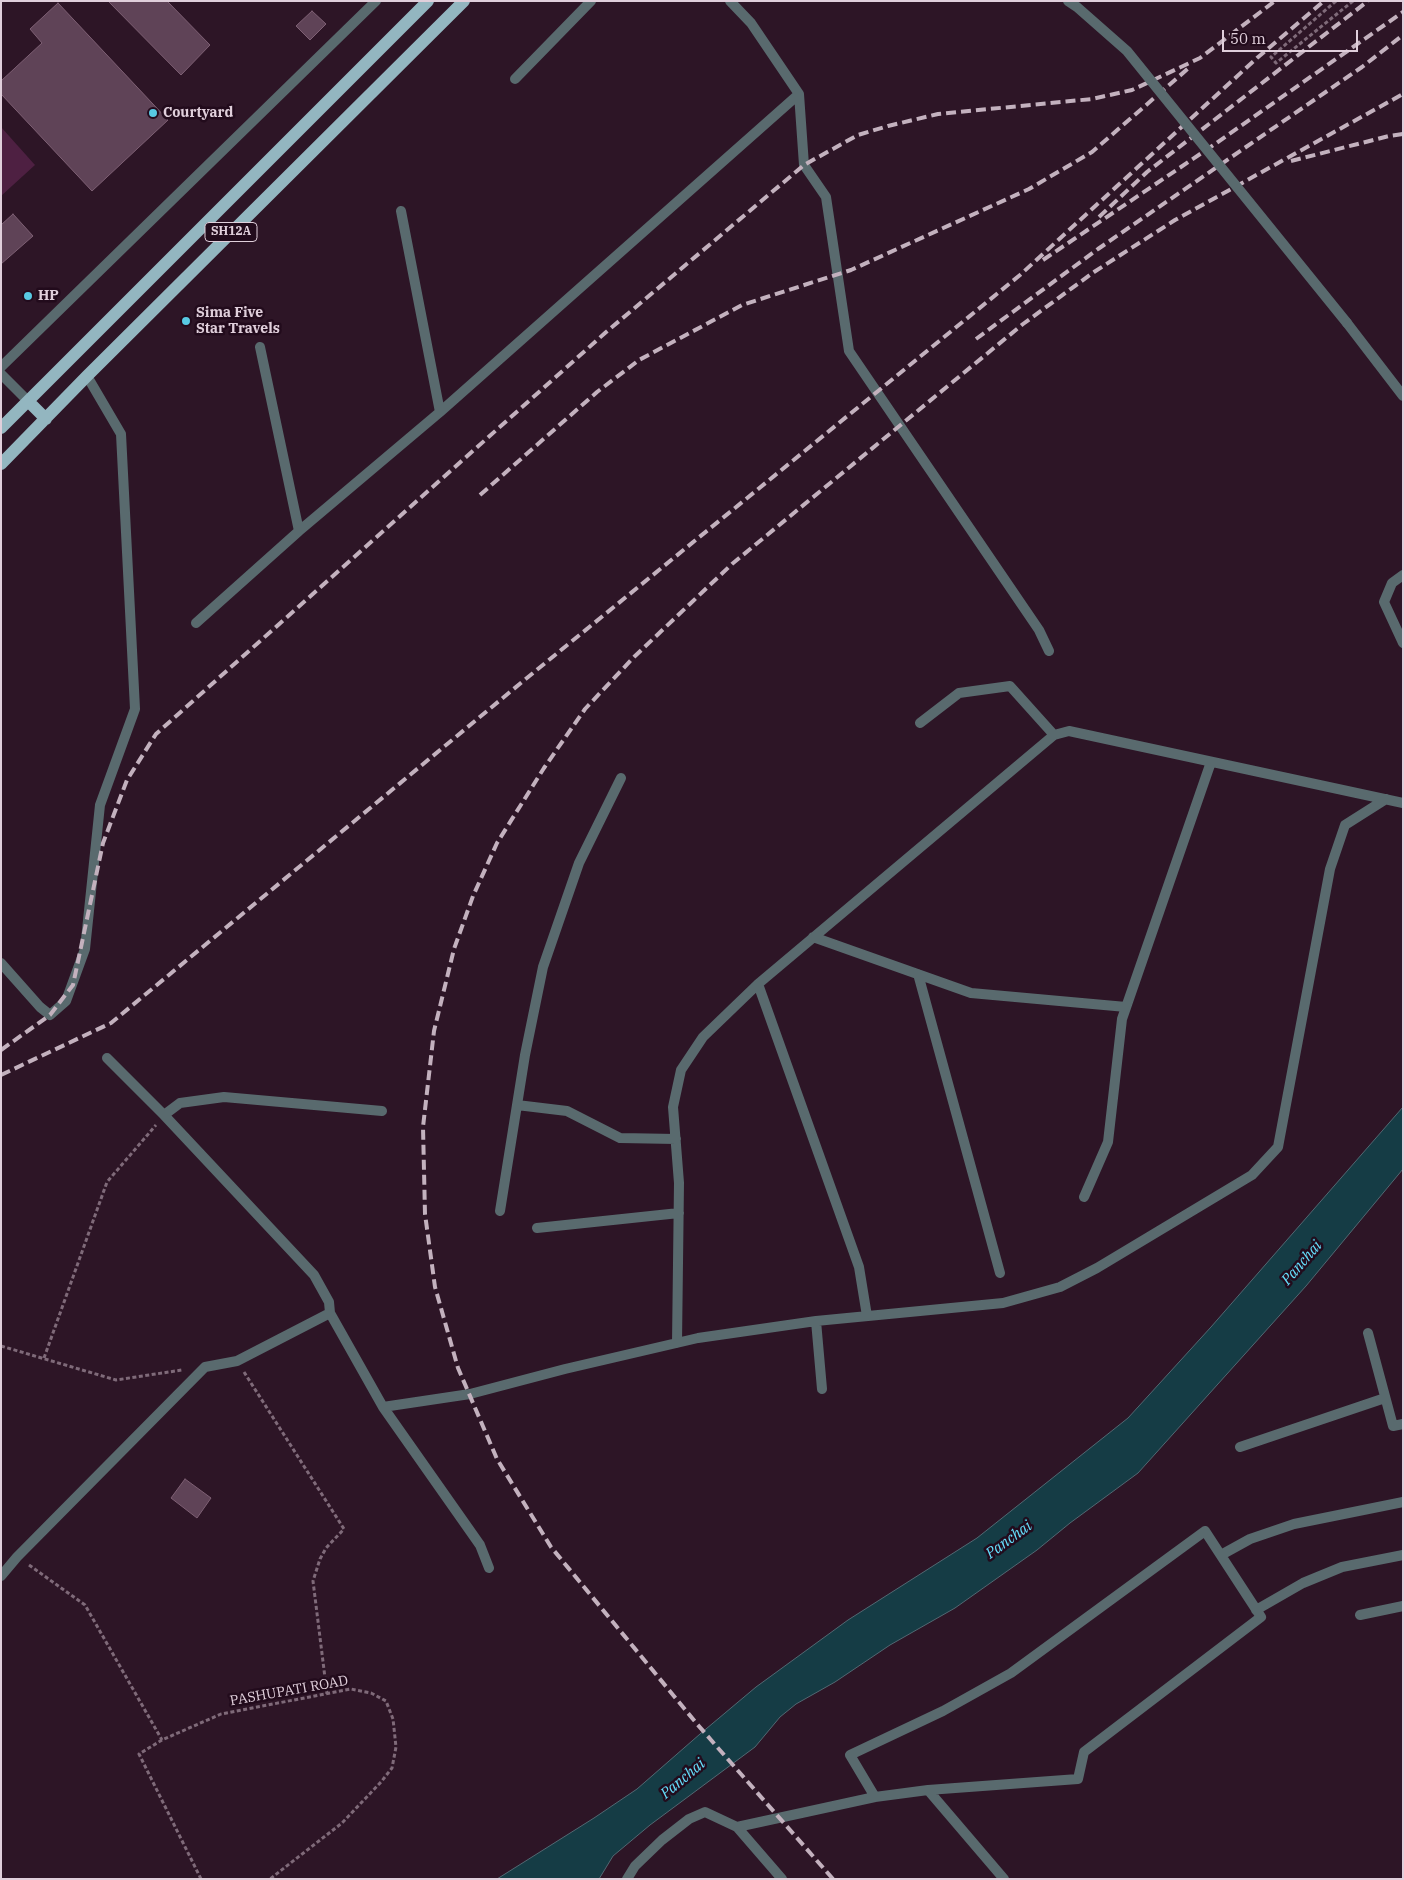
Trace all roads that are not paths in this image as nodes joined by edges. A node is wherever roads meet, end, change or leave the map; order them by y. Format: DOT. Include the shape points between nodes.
graph roads {
  1 [pos="376,1"];
  2 [pos="428,1"];
  3 [pos="464,1"];
  4 [pos="591,1"];
  5 [pos="730,1"];
  6 [pos="1068,1"];
  7 [pos="515,79"];
  8 [pos="799,94"];
  9 [pos="400,211"];
  10 [pos="260,347"];
  11 [pos="1,367"];
  12 [pos="1,374"];
  13 [pos="87,376"];
  14 [pos="1403,396"];
  15 [pos="28,401"];
  16 [pos="440,412"];
  17 [pos="46,418"];
  18 [pos="1,428"];
  19 [pos="1,464"];
  20 [pos="299,532"];
  21 [pos="1403,575"];
  22 [pos="196,622"];
  23 [pos="1403,643"];
  24 [pos="1049,651"];
  25 [pos="920,724"];
  26 [pos="1054,735"];
  27 [pos="1210,762"];
  28 [pos="621,778"];
  29 [pos="1386,799"];
  30 [pos="1403,803"];
  31 [pos="813,937"];
  32 [pos="1,963"];
  33 [pos="918,974"];
  34 [pos="758,984"];
  35 [pos="1126,1007"];
  36 [pos="107,1058"];
  37 [pos="517,1105"];
  38 [pos="382,1111"];
  39 [pos="164,1115"];
  40 [pos="676,1139"];
  41 [pos="1084,1197"];
  42 [pos="500,1211"];
  43 [pos="679,1213"];
  44 [pos="537,1228"];
  45 [pos="1000,1273"];
  46 [pos="330,1313"];
  47 [pos="867,1316"];
  48 [pos="816,1321"];
  49 [pos="1368,1333"];
  50 [pos="677,1343"];
  51 [pos="822,1389"];
  52 [pos="1385,1398"];
  53 [pos="382,1407"];
  54 [pos="1403,1424"];
  55 [pos="1240,1447"];
  56 [pos="1403,1502"];
  57 [pos="1221,1555"];
  58 [pos="1403,1555"];
  59 [pos="489,1568"];
  60 [pos="1,1576"];
  61 [pos="1403,1606"];
  62 [pos="1256,1610"];
  63 [pos="1360,1615"];
  64 [pos="928,1790"];
  65 [pos="875,1797"];
  66 [pos="737,1827"];
  67 [pos="627,1879"];
  68 [pos="782,1879"];
  69 [pos="1004,1879"];
  1 -- 11 [label="street"];
  2 -- 15 [label="main road, SH12A"];
  3 -- 13 [label="main road, SH12A"];
  4 -- 7 [label="street"];
  5 -- 8 [label="street" via="751,23"];
  6 -- 14 [label="street, bridge" via="1126,51"];
  8 -- 16 [label="street"];
  8 -- 24 [label="street" via="804,165 826,197 849,351 1039,630"];
  9 -- 16 [label="street"];
  10 -- 20 [label="street"];
  12 -- 15 [label="street"];
  13 -- 17 [label="main road, SH12A"];
  13 -- 32 [label="street" via="121,434 134,709 100,805 85,949 66,1000 50,1014"];
  15 -- 17 [label="main road"];
  15 -- 18 [label="main road, SH12A"];
  16 -- 20 [label="street"];
  17 -- 19 [label="main road, SH12A"];
  20 -- 22 [label="street"];
  21 -- 23 [label="street" via="1392,583 1384,602"];
  25 -- 26 [label="street" via="959,693 1010,686"];
  26 -- 27 [label="street" via="1069,731"];
  26 -- 31 [label="street"];
  27 -- 29 [label="street"];
  27 -- 35 [label="street"];
  28 -- 37 [label="street" via="579,863 543,967"];
  29 -- 30 [label="street"];
  29 -- 47 [label="street" via="1345,825 1330,869 1278,1147 1252,1175 1060,1287 1003,1303"];
  31 -- 33 [label="street"];
  31 -- 34 [label="street"];
  33 -- 35 [label="street" via="971,993"];
  33 -- 45 [label="street"];
  34 -- 40 [label="street" via="703,1037 681,1070 674,1107"];
  34 -- 47 [label="street" via="859,1267"];
  35 -- 41 [label="street" via="1108,1142"];
  36 -- 39 [label="street"];
  37 -- 40 [label="street" via="567,1111 620,1138"];
  37 -- 42 [label="street"];
  38 -- 39 [label="street" via="224,1097 180,1103"];
  39 -- 46 [label="street" via="314,1276 329,1302"];
  40 -- 43 [label="street"];
  43 -- 44 [label="street"];
  43 -- 50 [label="street"];
  46 -- 53 [label="street"];
  46 -- 60 [label="street" via="236,1361 205,1367"];
  47 -- 48 [label="street"];
  48 -- 50 [label="street"];
  48 -- 51 [label="street"];
  49 -- 52 [label="street"];
  50 -- 53 [label="street" via="470,1394"];
  52 -- 54 [label="street" via="1393,1426"];
  52 -- 55 [label="street"];
  53 -- 59 [label="street" via="480,1545"];
  56 -- 57 [label="street" via="1294,1524 1250,1539"];
  57 -- 62 [label="street"];
  57 -- 65 [label="street" via="1205,1531 1011,1673 943,1711 850,1755"];
  58 -- 62 [label="street" via="1342,1567 1303,1583"];
  61 -- 63 [label="street"];
  62 -- 64 [label="street" via="1261,1617 1084,1752 1078,1779"];
  64 -- 65 [label="street"];
  64 -- 69 [label="street"];
  65 -- 66 [label="street"];
  66 -- 67 [label="street" via="705,1812 689,1819 635,1866"];
  66 -- 68 [label="street"];
}
